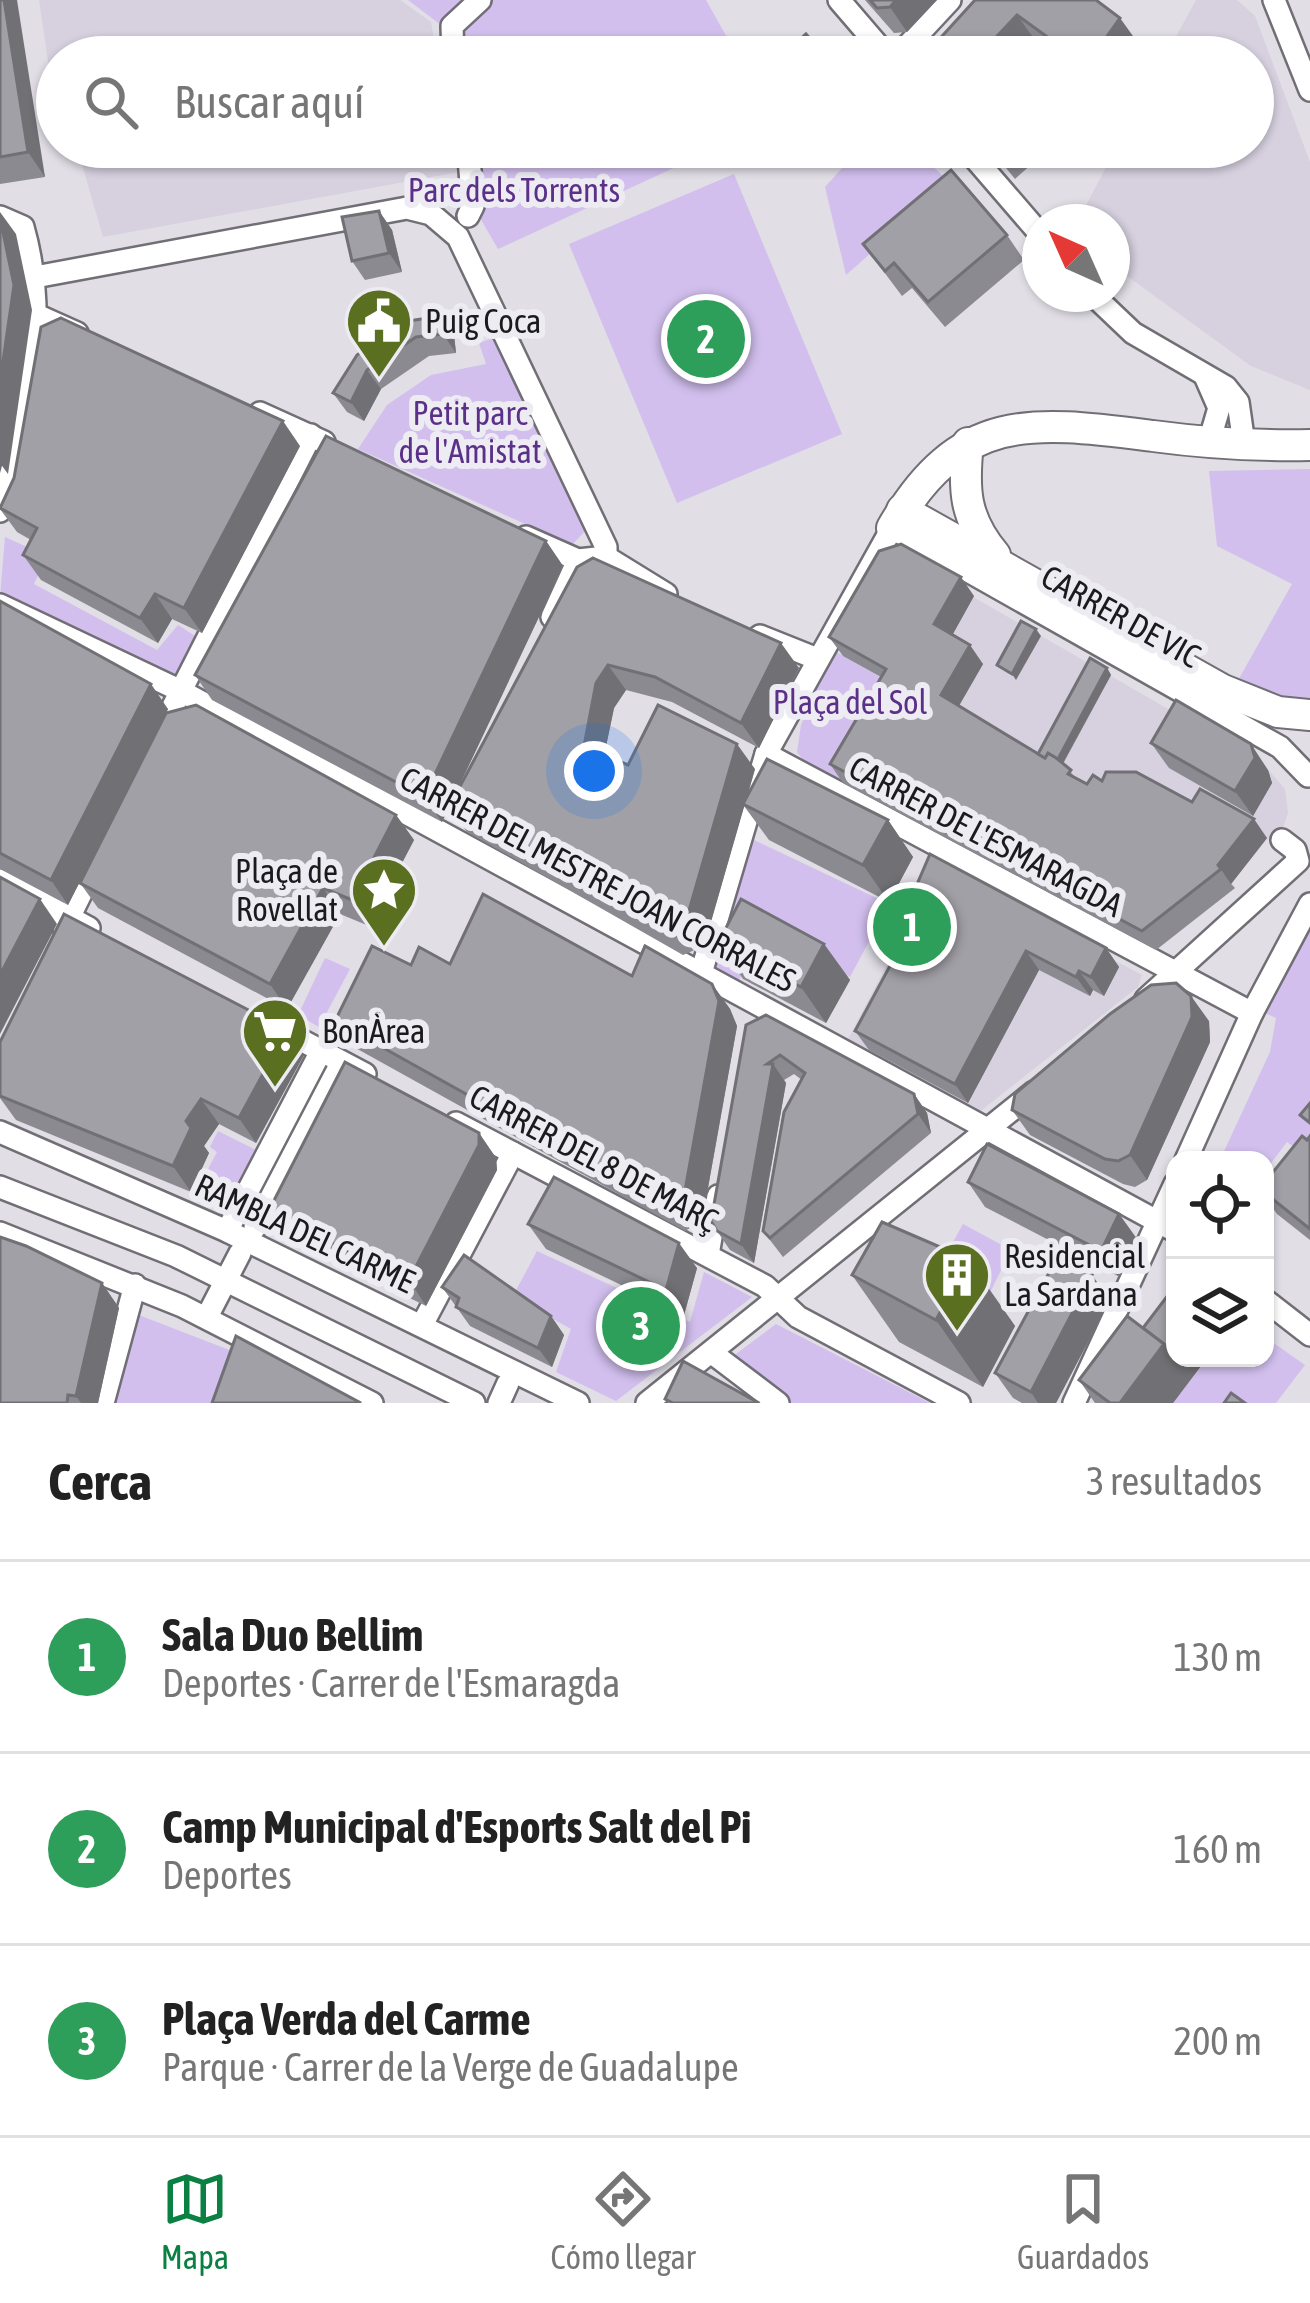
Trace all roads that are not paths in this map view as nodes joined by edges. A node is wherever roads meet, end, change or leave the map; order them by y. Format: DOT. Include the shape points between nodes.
graph roads {
  1 [pos="480,0"];
  2 [pos="839,0"];
  3 [pos="950,0"];
  4 [pos="1274,0"];
  5 [pos="452,36"];
  6 [pos="873,36"];
  7 [pos="914,36"];
  8 [pos="1310,90"];
  9 [pos="470,168"];
  10 [pos="983,168"];
  11 [pos="1022,213"];
  12 [pos="468,216"];
  13 [pos="9,219"];
  14 [pos="35,277"];
  15 [pos="1109,312"];
  16 [pos="39,316"];
  17 [pos="102,344"];
  18 [pos="1205,375"];
  19 [pos="248,408"];
  20 [pos="311,435"];
  21 [pos="1209,442"];
  22 [pos="968,443"];
  23 [pos="1244,444"];
  24 [pos="1310,445"];
  25 [pos="354,456"];
  26 [pos="0,512"];
  27 [pos="897,519"];
  28 [pos="504,527"];
  29 [pos="593,554"];
  30 [pos="1007,568"];
  31 [pos="681,602"];
  32 [pos="0,604"];
  33 [pos="732,624"];
  34 [pos="545,632"];
  35 [pos="815,658"];
  36 [pos="181,691"];
  37 [pos="1310,715"];
  38 [pos="150,753"];
  39 [pos="766,754"];
  40 [pos="1309,772"];
  41 [pos="110,836"];
  42 [pos="1282,840"];
  43 [pos="0,880"];
  44 [pos="1310,904"];
  45 [pos="69,918"];
  46 [pos="111,940"];
  47 [pos="50,955"];
  48 [pos="702,970"];
  49 [pos="1176,975"];
  50 [pos="750,998"];
  51 [pos="237,1006"];
  52 [pos="1252,1013"];
  53 [pos="1124,1018"];
  54 [pos="746,1021"];
  55 [pos="321,1051"];
  56 [pos="338,1069"];
  57 [pos="1054,1076"];
  58 [pos="380,1082"];
  59 [pos="437,1112"];
  60 [pos="0,1132"];
  61 [pos="985,1133"];
  62 [pos="1190,1151"];
  63 [pos="513,1153"];
  64 [pos="724,1161"];
  65 [pos="0,1187"];
  66 [pos="1166,1226"];
  67 [pos="255,1228"];
  68 [pos="1166,1229"];
  69 [pos="227,1231"];
  70 [pos="0,1233"];
  71 [pos="240,1253"];
  72 [pos="709,1255"];
  73 [pos="226,1281"];
  74 [pos="135,1286"];
  75 [pos="781,1300"];
  76 [pos="1274,1307"];
  77 [pos="210,1312"];
  78 [pos="422,1324"];
  79 [pos="1310,1335"];
  80 [pos="712,1353"];
  81 [pos="103,1403"];
  82 [pos="373,1403"];
  83 [pos="474,1403"];
  84 [pos="578,1403"];
  85 [pos="646,1403"];
  86 [pos="778,1403"];
  87 [pos="958,1403"];
  88 [pos="1074,1403"];
  1 -- 5 [label="street" via="452,26"];
  2 -- 6 [label="street"];
  3 -- 7 [label="street"];
  4 -- 8 [label="street"];
  9 -- 12 [label="street"];
  10 -- 11 [label="street"];
  13 -- 14 [label="street"];
  14 -- 16 [label="street"];
  14 -- 29 [label="street" via="407,208 431,214 458,237"];
  15 -- 18 [label="street"];
  16 -- 17 [label="street"];
  16 -- 26 [label="street"];
  18 -- 21 [label="street" via="1219,408"];
  18 -- 23 [label="street" via="1238,402"];
  19 -- 20 [label="street"];
  20 -- 25 [label="street"];
  20 -- 36 [label="street"];
  21 -- 22 [label="street" via="1040,425 1011,426"];
  21 -- 23 [label="street"];
  22 -- 27 [label="street" via="934,468"];
  22 -- 30 [label="street, CARRER DE VIC" via="968,514"];
  23 -- 24 [label="street"];
  27 -- 30 [label="street, CARRER DE VIC"];
  27 -- 35 [label="street"];
  27 -- 40 [label="street, CARRER DE VIC"];
  28 -- 29 [label="street"];
  29 -- 31 [label="street"];
  29 -- 34 [label="street"];
  30 -- 37 [label="street, CARRER DE VIC" via="1223,690"];
  32 -- 36 [label="street, CARRER DEL MESTRE JOAN CORRALES"];
  33 -- 35 [label="street"];
  35 -- 39 [label="street"];
  36 -- 38 [label="street"];
  36 -- 48 [label="street, CARRER DEL MESTRE JOAN CORRALES" via="447,821"];
  39 -- 48 [label="street"];
  39 -- 49 [label="street, CARRER DE L'ESMARAGDA"];
  41 -- 45 [label="street"];
  42 -- 49 [label="street" via="1298,861"];
  43 -- 45 [label="street"];
  44 -- 52 [label="street"];
  45 -- 46 [label="street"];
  45 -- 47 [label="street"];
  48 -- 50 [label="street, CARRER DEL MESTRE JOAN CORRALES"];
  49 -- 52 [label="street, CARRER DE L'ESMARAGDA"];
  49 -- 53 [label="street"];
  50 -- 54 [label="street"];
  50 -- 61 [label="street, CARRER DEL MESTRE JOAN CORRALES"];
  51 -- 55 [label="street"];
  52 -- 62 [label="street"];
  55 -- 58 [label="street"];
  55 -- 69 [label="street"];
  56 -- 67 [label="street"];
  57 -- 61 [label="street"];
  59 -- 63 [label="street, CARRER DEL 8 DE MARÇ"];
  60 -- 69 [label="street, RAMBLA DEL CARME"];
  61 -- 66 [label="street, CARRER DEL MESTRE JOAN CORRALES"];
  61 -- 75 [label="street"];
  63 -- 72 [label="street, CARRER DEL 8 DE MARÇ"];
  63 -- 78 [label="street"];
  64 -- 72 [label="street"];
  65 -- 73 [label="street"];
  68 -- 88 [label="street"];
  69 -- 78 [label="street, RAMBLA DEL CARME"];
  70 -- 74 [label="street"];
  71 -- 73 [label="street, RAMBLA DEL CARME"];
  72 -- 75 [label="street, CARRER DEL 8 DE MARÇ"];
  73 -- 77 [label="street, RAMBLA DEL CARME"];
  73 -- 83 [label="street"];
  74 -- 81 [label="street"];
  74 -- 82 [label="street"];
  75 -- 80 [label="street"];
  75 -- 87 [label="street, CARRER DEL 8 DE MARÇ" via="798,1317"];
  76 -- 79 [label="street"];
  78 -- 84 [label="street, RAMBLA DEL CARME"];
  80 -- 85 [label="street"];
  80 -- 86 [label="street"];
}
